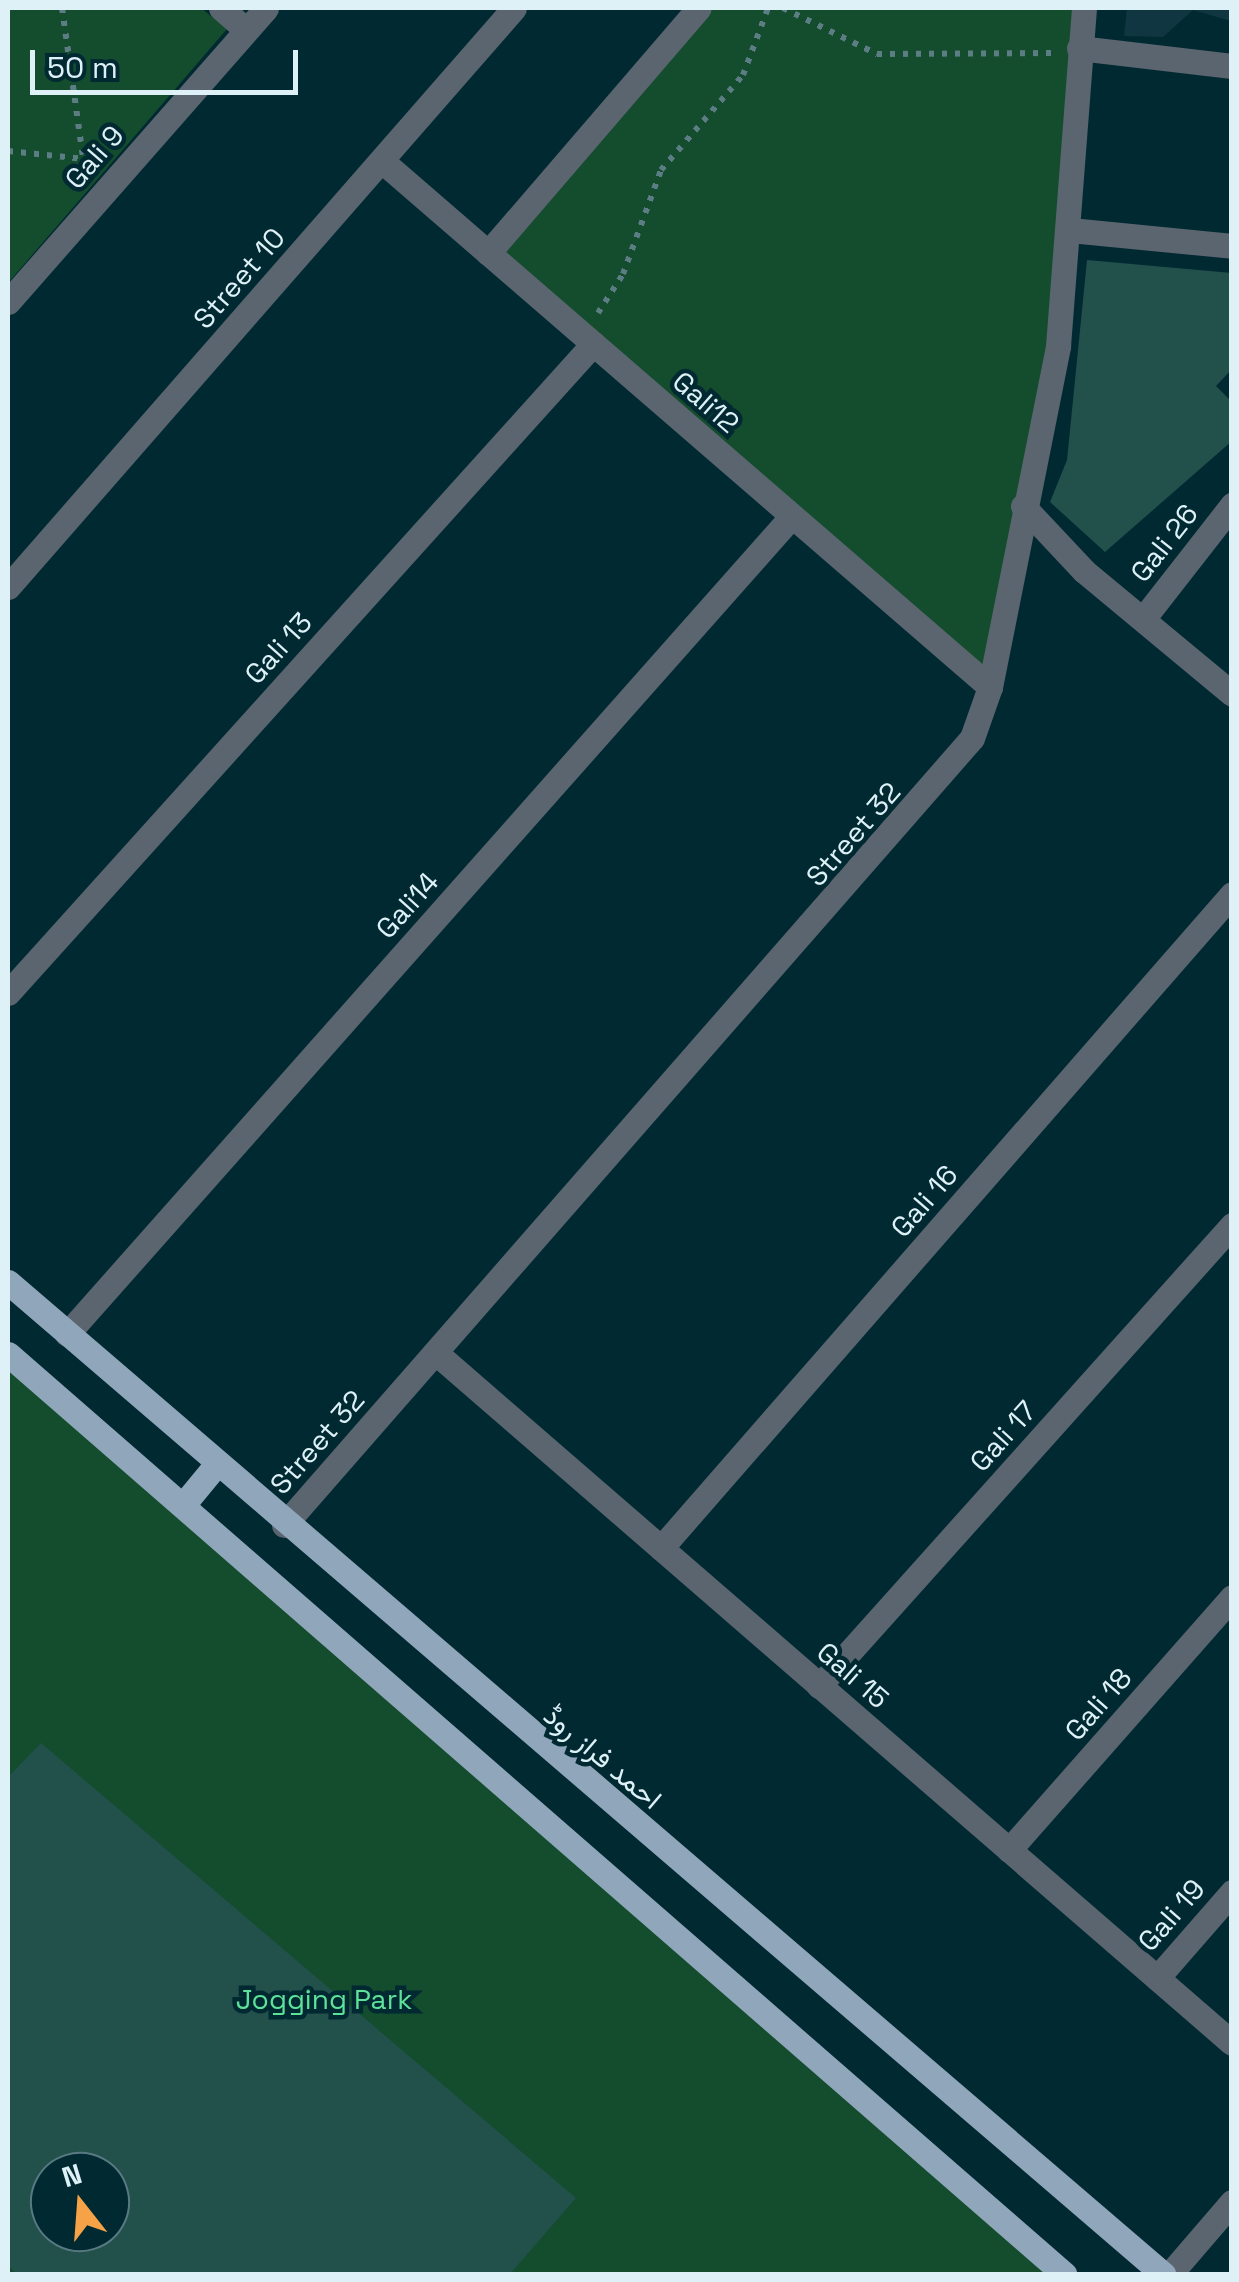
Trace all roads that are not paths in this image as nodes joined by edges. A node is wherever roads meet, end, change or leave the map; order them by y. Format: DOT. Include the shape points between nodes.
graph roads {
  1 [pos="221,8"];
  2 [pos="266,8"];
  3 [pos="514,8"];
  4 [pos="699,8"];
  5 [pos="1084,8"];
  6 [pos="246,30"];
  7 [pos="1079,52"];
  8 [pos="1232,66"];
  9 [pos="382,161"];
  10 [pos="1070,230"];
  11 [pos="1232,246"];
  12 [pos="488,253"];
  13 [pos="8,302"];
  14 [pos="587,338"];
  15 [pos="1232,504"];
  16 [pos="1023,506"];
  17 [pos="792,516"];
  18 [pos="8,587"];
  19 [pos="1143,619"];
  20 [pos="990,686"];
  21 [pos="1232,694"];
  22 [pos="1232,894"];
  23 [pos="8,993"];
  24 [pos="1232,1225"];
  25 [pos="8,1282"];
  26 [pos="67,1334"];
  27 [pos="436,1353"];
  28 [pos="8,1354"];
  29 [pos="216,1465"];
  30 [pos="183,1505"];
  31 [pos="284,1524"];
  32 [pos="661,1548"];
  33 [pos="1232,1598"];
  34 [pos="820,1686"];
  35 [pos="1009,1850"];
  36 [pos="1232,1892"];
  37 [pos="1156,1978"];
  38 [pos="1232,2043"];
  39 [pos="1232,2202"];
  40 [pos="1064,2274"];
  41 [pos="1166,2274"];
  1 -- 6 [label="street"];
  2 -- 6 [label="street, Gali 9"];
  3 -- 9 [label="street, Street 10"];
  4 -- 12 [label="street"];
  5 -- 7 [label="street, Street 32"];
  6 -- 13 [label="street, Gali 9"];
  7 -- 8 [label="street"];
  7 -- 10 [label="street, Street 32"];
  9 -- 12 [label="street, Gali12"];
  9 -- 18 [label="street, Street 10"];
  10 -- 11 [label="street"];
  10 -- 16 [label="street, Street 32" via="1044,438"];
  12 -- 14 [label="street, Gali12"];
  14 -- 17 [label="street, Gali12"];
  14 -- 23 [label="street, Gali 13"];
  15 -- 19 [label="street, Gali 26"];
  16 -- 19 [label="street" via="1084,571"];
  16 -- 20 [label="street, Street 32"];
  17 -- 20 [label="street, Gali12"];
  17 -- 26 [label="street, Gali14"];
  19 -- 21 [label="street"];
  20 -- 27 [label="street, Street 32" via="984,714 956,762"];
  22 -- 32 [label="street, Gali 16"];
  24 -- 34 [label="street, Gali 17"];
  25 -- 26 [label="main road, احمد فراز روڈ"];
  26 -- 29 [label="main road, احمد فراز روڈ"];
  27 -- 31 [label="street, Street 32"];
  27 -- 32 [label="street, Gali 15"];
  28 -- 30 [label="main road"];
  29 -- 30 [label="main road"];
  29 -- 31 [label="main road, احمد فراز روڈ"];
  30 -- 40 [label="main road"];
  31 -- 41 [label="main road, احمد فراز روڈ"];
  32 -- 34 [label="street, Gali 15"];
  33 -- 35 [label="street, Gali 18"];
  34 -- 35 [label="street, Gali 15"];
  35 -- 37 [label="street, Gali 15"];
  36 -- 37 [label="street, Gali 19"];
  37 -- 38 [label="street, Gali 15"];
  39 -- 41 [label="street"];
}
